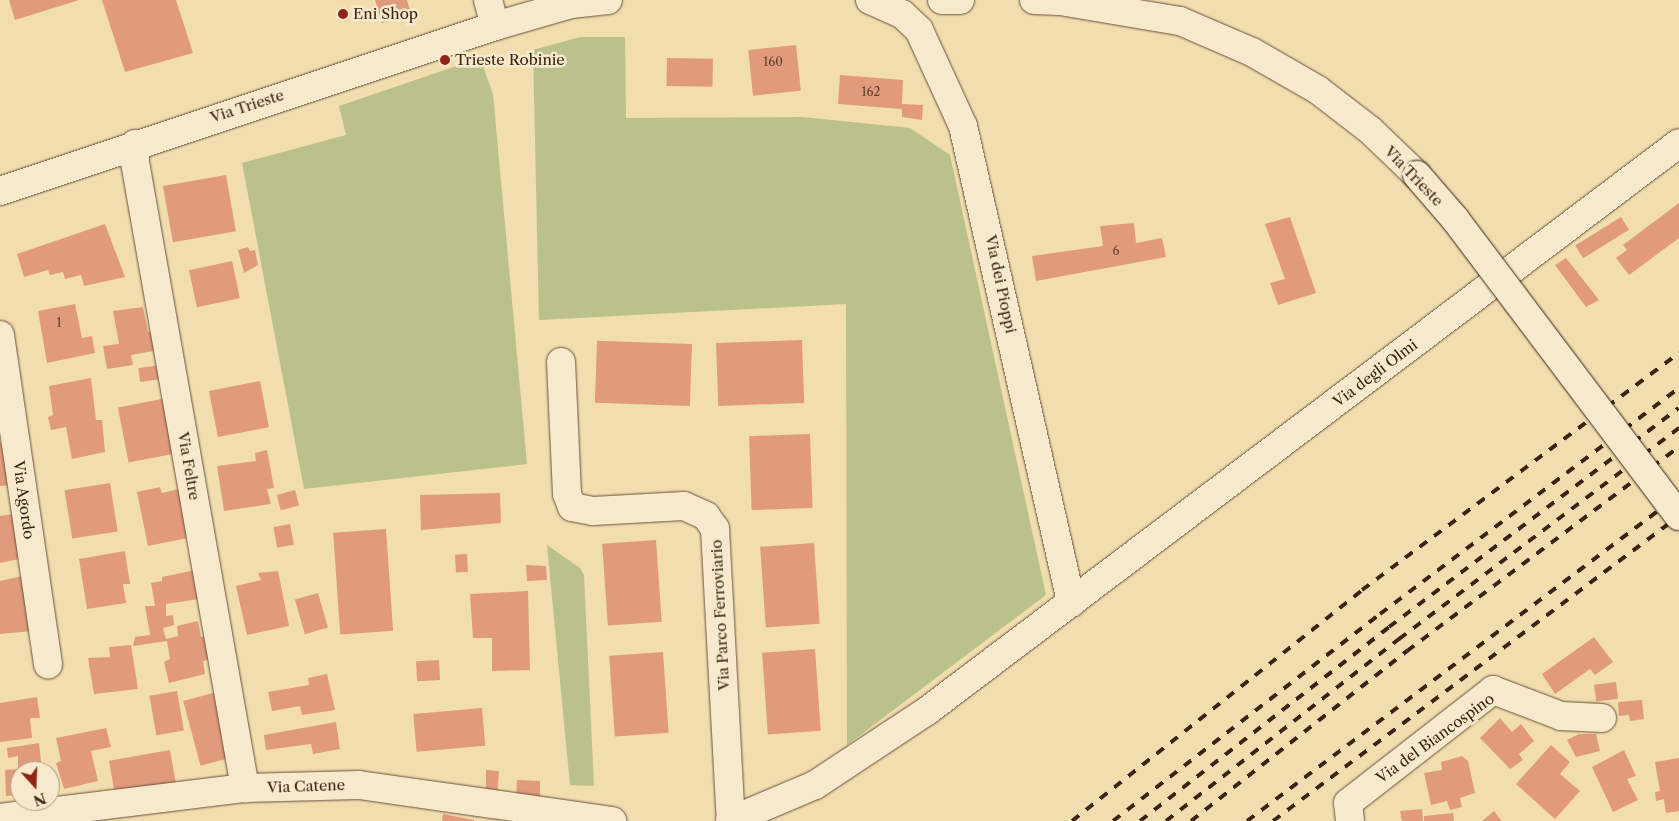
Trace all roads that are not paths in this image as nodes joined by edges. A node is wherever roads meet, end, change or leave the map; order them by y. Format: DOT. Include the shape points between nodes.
graph roads {
  1 [pos="608,0"];
  2 [pos="870,0"];
  3 [pos="1034,0"];
  4 [pos="492,13"];
  5 [pos="1679,143"];
  6 [pos="135,144"];
  7 [pos="0,191"];
  8 [pos="0,335"];
  9 [pos="561,362"];
  10 [pos="1679,516"];
  11 [pos="1071,603"];
  12 [pos="48,665"];
  13 [pos="1602,718"];
  14 [pos="245,788"];
  15 [pos="0,818"];
  16 [pos="612,821"];
  17 [pos="730,821"];
  18 [pos="1350,821"];
  1 -- 4 [label="street, Via Trieste"];
  2 -- 11 [label="street, Via dei Pioppi" via="902,14 919,30 963,126"];
  3 -- 10 [label="street, Via Trieste, bridge" via="1060,1 1180,21 1252,52 1318,90 1370,130 1417,175 1455,219"];
  4 -- 6 [label="street, Via Trieste"];
  5 -- 11 [label="street, Via degli Olmi"];
  6 -- 7 [label="street, Via Trieste"];
  6 -- 14 [label="street, Via Feltre" via="135,162"];
  8 -- 12 [label="street, Via Agordo"];
  9 -- 17 [label="street, Via Parco Ferroviario" via="567,494 572,507 593,511 684,506 706,516 715,529"];
  11 -- 17 [label="street, Via Parco Ferroviario" via="927,711 815,785"];
  13 -- 18 [label="street, Via del Biancospino" via="1561,716 1493,690 1348,802"];
  14 -- 15 [label="street, Via Catene"];
  14 -- 16 [label="street, Via Catene" via="359,785"];
}
